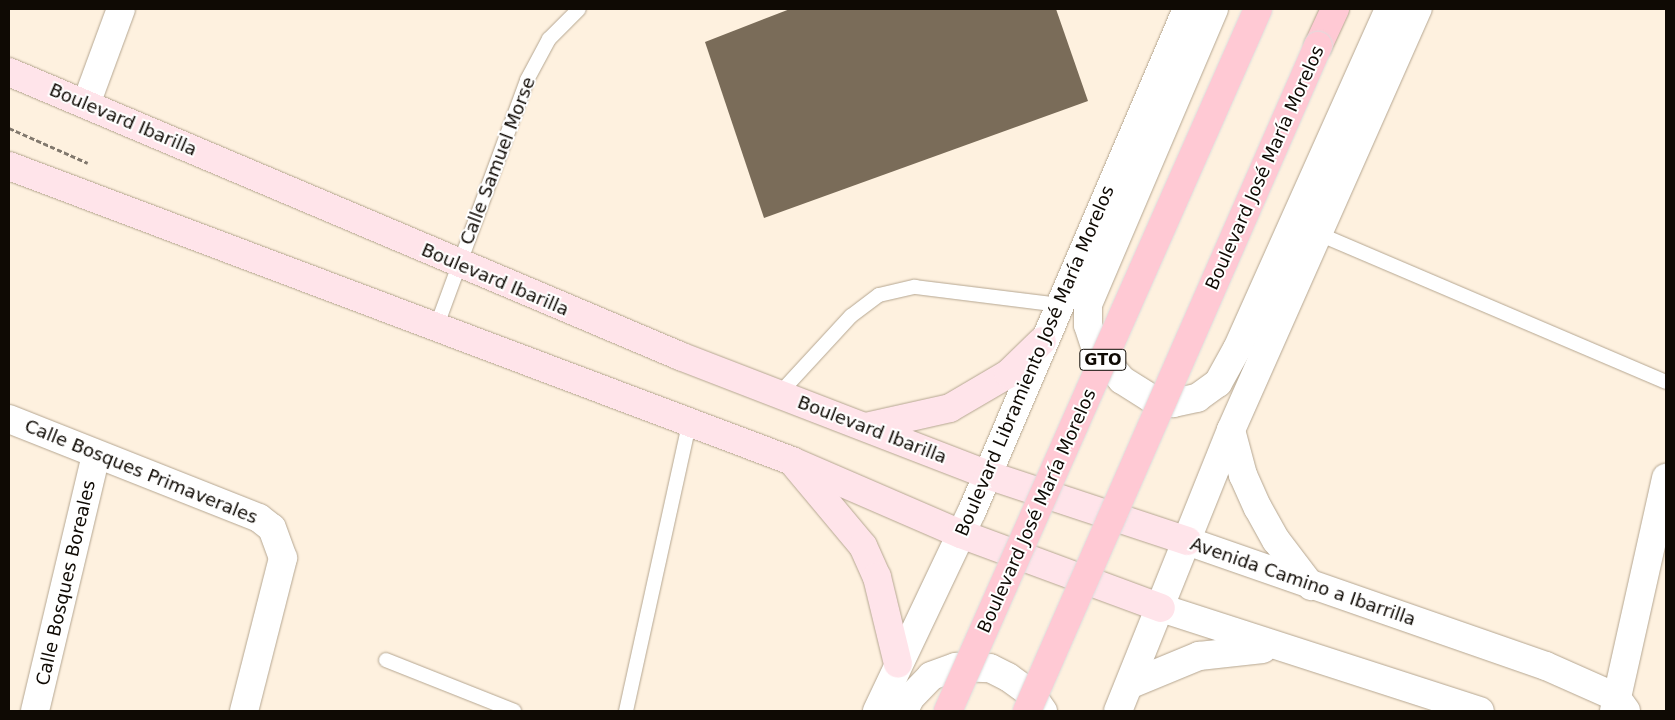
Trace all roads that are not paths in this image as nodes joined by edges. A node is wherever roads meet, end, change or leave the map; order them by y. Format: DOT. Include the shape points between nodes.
graph roads {
  1 [pos="121,9"];
  2 [pos="579,9"];
  3 [pos="1187,9"];
  4 [pos="1214,9"];
  5 [pos="1258,9"];
  6 [pos="1335,9"];
  7 [pos="1389,9"];
  8 [pos="1418,9"];
  9 [pos="9,72"];
  10 [pos="86,104"];
  11 [pos="9,166"];
  12 [pos="1319,234"];
  13 [pos="458,265"];
  14 [pos="1059,305"];
  15 [pos="437,326"];
  16 [pos="1042,341"];
  17 [pos="1666,382"];
  18 [pos="779,394"];
  19 [pos="9,420"];
  20 [pos="689,424"];
  21 [pos="866,428"];
  22 [pos="1231,430"];
  23 [pos="96,455"];
  24 [pos="792,461"];
  25 [pos="988,475"];
  26 [pos="1666,478"];
  27 [pos="961,534"];
  28 [pos="1187,542"];
  29 [pos="1312,586"];
  30 [pos="1161,608"];
  31 [pos="1278,648"];
  32 [pos="386,660"];
  33 [pos="898,664"];
  34 [pos="1131,684"];
  35 [pos="1619,707"];
  36 [pos="35,711"];
  37 [pos="244,711"];
  38 [pos="514,711"];
  39 [pos="626,711"];
  40 [pos="877,711"];
  41 [pos="904,711"];
  42 [pos="948,711"];
  43 [pos="1027,711"];
  44 [pos="1042,711"];
  45 [pos="1118,711"];
  46 [pos="1480,711"];
  1 -- 10 [label="street"];
  2 -- 13 [label="lane, Calle Samuel Morse" via="549,39 527,80"];
  3 -- 14 [label="street, Boulevard Libramiento José María Morelos"];
  4 -- 7 [label="street" via="1088,305 1088,325 1096,349 1122,380 1151,398 1173,403 1198,398 1218,383 1237,349"];
  5 -- 42 [label="main road, Boulevard José María Morelos / GTO, bridge"];
  6 -- 43 [label="main road, Boulevard José María Morelos, bridge"];
  8 -- 12 [label="street"];
  9 -- 10 [label="main road, Boulevard Ibarilla"];
  10 -- 13 [label="main road, Boulevard Ibarilla"];
  11 -- 15 [label="main road"];
  12 -- 17 [label="lane"];
  12 -- 22 [label="street"];
  13 -- 15 [label="lane, Calle Samuel Morse"];
  13 -- 18 [label="main road, Boulevard Ibarilla"];
  14 -- 16 [label="street, Boulevard Libramiento José María Morelos"];
  14 -- 18 [label="lane" via="915,287 879,295 851,316"];
  15 -- 20 [label="main road"];
  16 -- 21 [label="main road" via="1008,374 950,408"];
  16 -- 25 [label="street, Boulevard Libramiento José María Morelos"];
  18 -- 21 [label="main road, Boulevard Ibarilla"];
  19 -- 23 [label="street, Calle Bosques Primaverales"];
  20 -- 24 [label="main road"];
  20 -- 39 [label="lane"];
  21 -- 25 [label="main road, Boulevard Ibarilla"];
  22 -- 28 [label="street"];
  22 -- 29 [label="street" via="1258,508 1276,540"];
  23 -- 36 [label="street, Calle Bosques Boreales"];
  23 -- 37 [label="street, Calle Bosques Primaverales" via="260,518 272,528 283,558"];
  24 -- 27 [label="main road"];
  24 -- 33 [label="main road" via="863,546 877,577"];
  25 -- 27 [label="street, Boulevard Libramiento José María Morelos"];
  25 -- 28 [label="main road, Avenida Camino a Ibarrilla"];
  26 -- 35 [label="street"];
  27 -- 30 [label="main road"];
  27 -- 33 [label="street, Boulevard Libramiento José María Morelos"];
  28 -- 29 [label="street, Avenida Camino a Ibarrilla"];
  28 -- 30 [label="street"];
  29 -- 35 [label="street, Avenida Camino a Ibarrilla" via="1546,666"];
  30 -- 31 [label="street"];
  30 -- 34 [label="street"];
  31 -- 34 [label="street" via="1226,650 1198,656"];
  31 -- 46 [label="street"];
  32 -- 38 [label="lane"];
  33 -- 40 [label="street, Boulevard Libramiento José María Morelos"];
  34 -- 45 [label="street"];
  41 -- 44 [label="street" via="910,698 931,676 956,667 990,668 1008,677 1031,694"];
}
